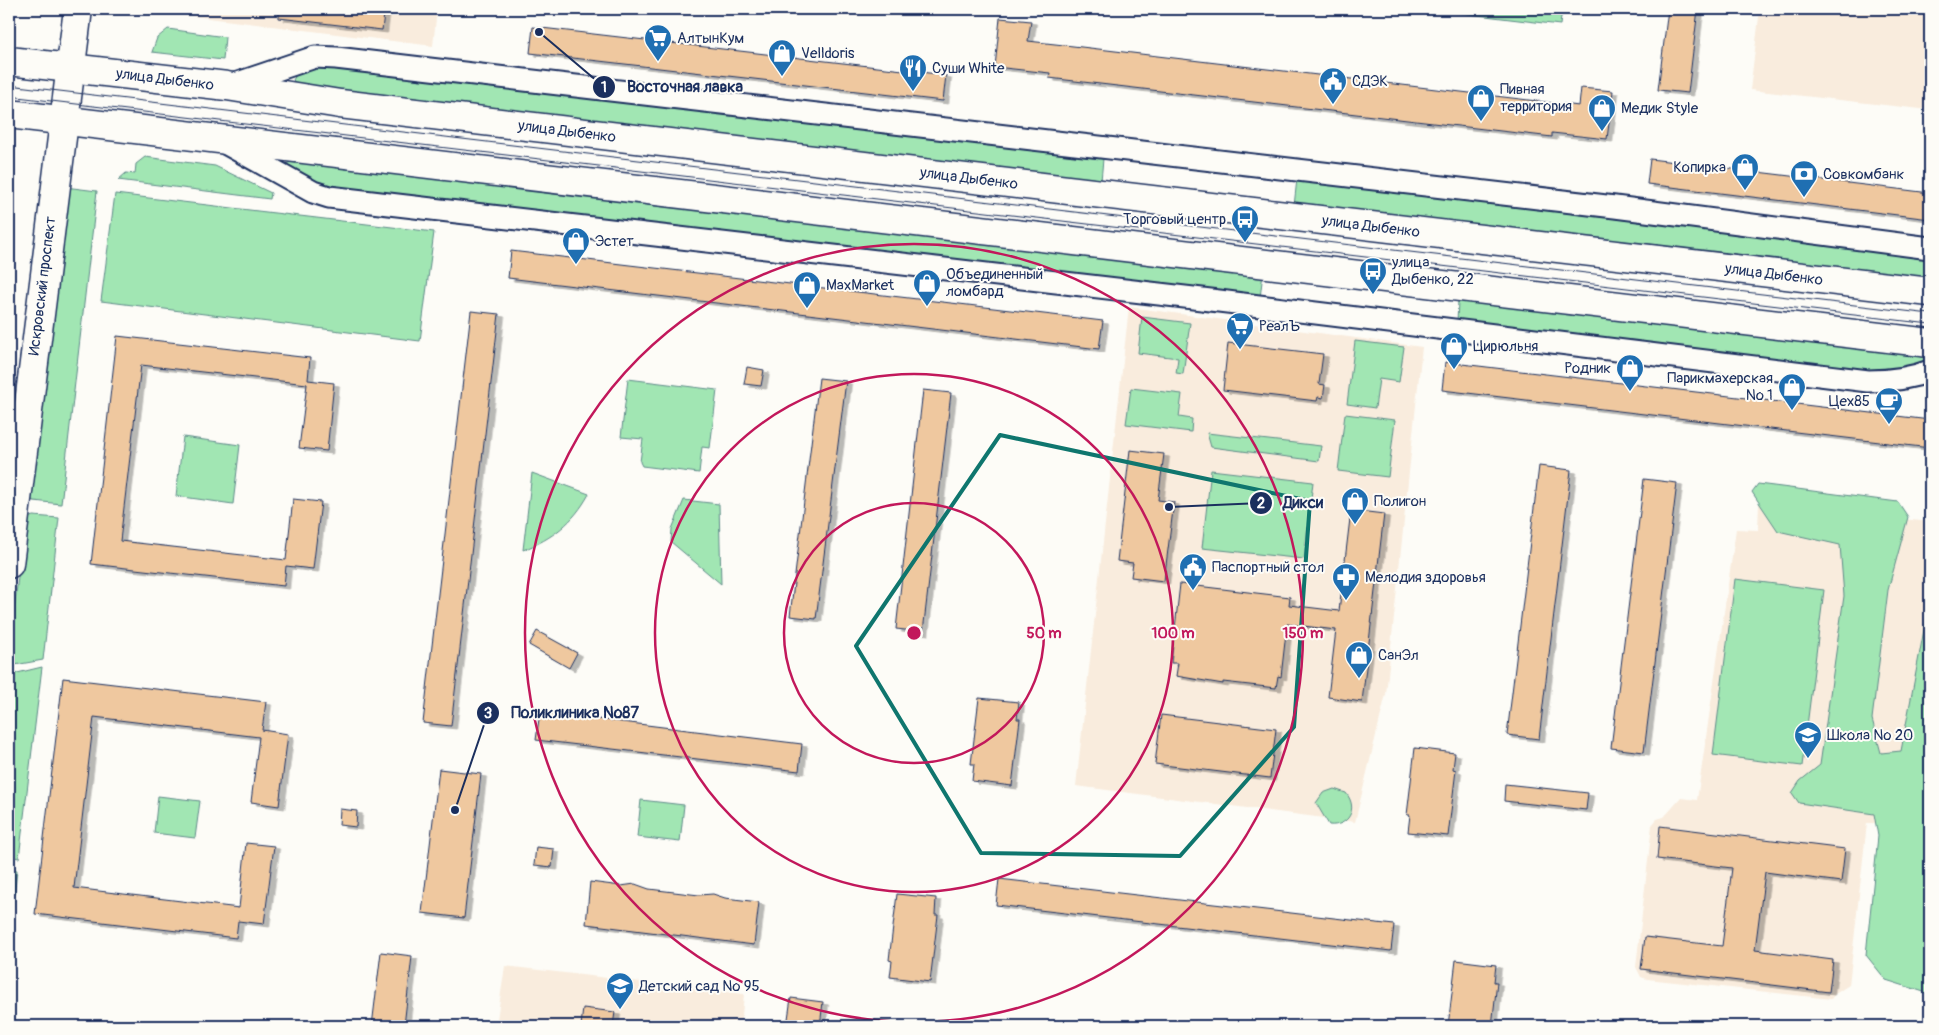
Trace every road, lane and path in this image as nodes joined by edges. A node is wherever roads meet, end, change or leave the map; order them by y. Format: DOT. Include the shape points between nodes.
graph roads {
  1 [pos="59,9"];
  2 [pos="78,9"];
  3 [pos="9,61"];
  4 [pos="61,67"];
  5 [pos="228,86"];
  6 [pos="9,114"];
  7 [pos="54,119"];
  8 [pos="216,138"];
  9 [pos="1930,248"];
  10 [pos="1930,292"];
  11 [pos="1930,343"];
  12 [pos="1930,371"];
  13 [pos="9,408"];
  14 [pos="9,564"];
  1 -- 4 [label="main road, Искровский проспект"];
  2 -- 4 [label="main road, Искровский проспект"];
  3 -- 4 [label="main road, улица Дыбенко"];
  4 -- 5 [label="main road, улица Дыбенко"];
  4 -- 7 [label="main road, Искровский проспект"];
  5 -- 9 [label="street" via="315,57 336,58 1615,207"];
  5 -- 10 [label="main road, улица Дыбенко" via="340,104"];
  6 -- 7 [label="main road"];
  7 -- 8 [label="main road"];
  7 -- 13 [label="main road, Искровский проспект"];
  7 -- 14 [label="main road, Искровский проспект"];
  8 -- 11 [label="main road"];
  8 -- 12 [label="street" via="313,192 329,197 1219,301 1868,382 1915,377"];
}
